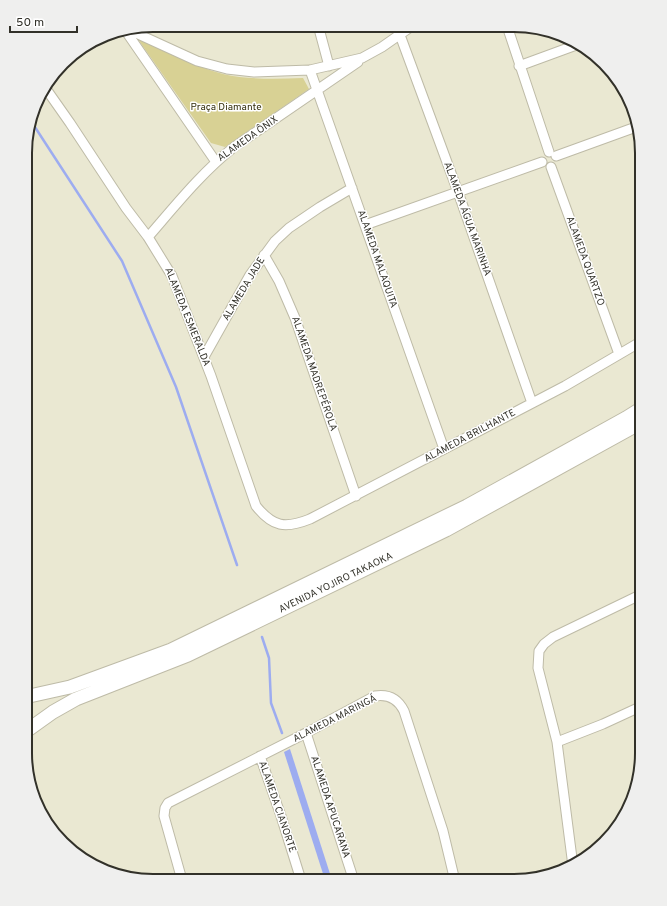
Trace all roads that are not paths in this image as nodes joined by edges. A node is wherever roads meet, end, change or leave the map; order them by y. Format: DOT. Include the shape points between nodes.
graph roads {
  1 [pos="320,32"];
  2 [pos="404,32"];
  3 [pos="509,32"];
  4 [pos="135,33"];
  5 [pos="130,34"];
  6 [pos="400,35"];
  7 [pos="572,47"];
  8 [pos="362,58"];
  9 [pos="329,66"];
  10 [pos="520,66"];
  11 [pos="310,70"];
  12 [pos="317,91"];
  13 [pos="48,92"];
  14 [pos="633,129"];
  15 [pos="553,154"];
  16 [pos="216,162"];
  17 [pos="542,162"];
  18 [pos="551,167"];
  19 [pos="352,188"];
  20 [pos="458,192"];
  21 [pos="365,225"];
  22 [pos="148,237"];
  23 [pos="264,255"];
  24 [pos="635,345"];
  25 [pos="619,354"];
  26 [pos="204,357"];
  27 [pos="532,403"];
  28 [pos="635,412"];
  29 [pos="635,426"];
  30 [pos="444,449"];
  31 [pos="356,496"];
  32 [pos="295,525"];
  33 [pos="635,597"];
  34 [pos="32,695"];
  35 [pos="635,709"];
  36 [pos="32,727"];
  37 [pos="306,733"];
  38 [pos="557,742"];
  39 [pos="260,756"];
  40 [pos="572,859"];
  41 [pos="180,874"];
  42 [pos="299,874"];
  43 [pos="352,874"];
  44 [pos="453,874"];
  1 -- 9 [label="street"];
  2 -- 6 [label="street"];
  3 -- 10 [label="street"];
  4 -- 11 [label="street" via="197,61 227,70"];
  5 -- 16 [label="street"];
  6 -- 8 [label="street"];
  6 -- 20 [label="street, ALAMEDA ÁGUA MARINHA"];
  7 -- 10 [label="street"];
  8 -- 9 [label="street"];
  8 -- 12 [label="street, ALAMEDA ÔNIX"];
  9 -- 11 [label="street"];
  10 -- 15 [label="street"];
  11 -- 12 [label="street, ALAMEDA MALAQUITA"];
  12 -- 16 [label="street, ALAMEDA ÔNIX"];
  12 -- 19 [label="street, ALAMEDA MALAQUITA"];
  13 -- 22 [label="street, ALAMEDA ESMERALDA"];
  14 -- 15 [label="street"];
  15 -- 17 [label="street" via="543,155"];
  15 -- 18 [label="street" via="556,162"];
  16 -- 22 [label="street, ALAMEDA ÔNIX"];
  17 -- 18 [label="street"];
  17 -- 20 [label="street"];
  18 -- 25 [label="street, ALAMEDA QUARTZO"];
  19 -- 21 [label="street, ALAMEDA MALAQUITA"];
  19 -- 23 [label="street, ALAMEDA JADE" via="289,228"];
  20 -- 21 [label="street"];
  20 -- 27 [label="street, ALAMEDA ÁGUA MARINHA"];
  21 -- 30 [label="street, ALAMEDA MALAQUITA"];
  22 -- 26 [label="street, ALAMEDA ESMERALDA" via="172,276"];
  23 -- 26 [label="street, ALAMEDA JADE"];
  23 -- 31 [label="street, ALAMEDA MADREPÉROLA" via="295,318"];
  24 -- 25 [label="street, ALAMEDA BRILHANTE"];
  25 -- 27 [label="street, ALAMEDA BRILHANTE"];
  26 -- 32 [label="street, ALAMEDA ESMERALDA" via="256,506 272,521 282,525"];
  27 -- 30 [label="street, ALAMEDA BRILHANTE"];
  28 -- 34 [label="main road, AVENIDA YOJIRO TAKAOKA" via="461,509 171,650 70,687"];
  29 -- 36 [label="main road, AVENIDA YOJIRO TAKAOKA" via="439,533 188,655 76,699"];
  30 -- 31 [label="street, ALAMEDA BRILHANTE"];
  31 -- 32 [label="street, ALAMEDA BRILHANTE"];
  33 -- 38 [label="street" via="553,637 539,651 538,668"];
  35 -- 38 [label="street"];
  37 -- 39 [label="street, ALAMEDA MARINGÁ"];
  37 -- 43 [label="street, ALAMEDA APUCARANA"];
  37 -- 44 [label="street, ALAMEDA MARINGÁ" via="375,696 386,696 397,701 404,711"];
  38 -- 40 [label="street"];
  39 -- 41 [label="street, ALAMEDA MARINGÁ" via="168,803 164,816"];
  39 -- 42 [label="street, ALAMEDA CIANORTE"];
}
